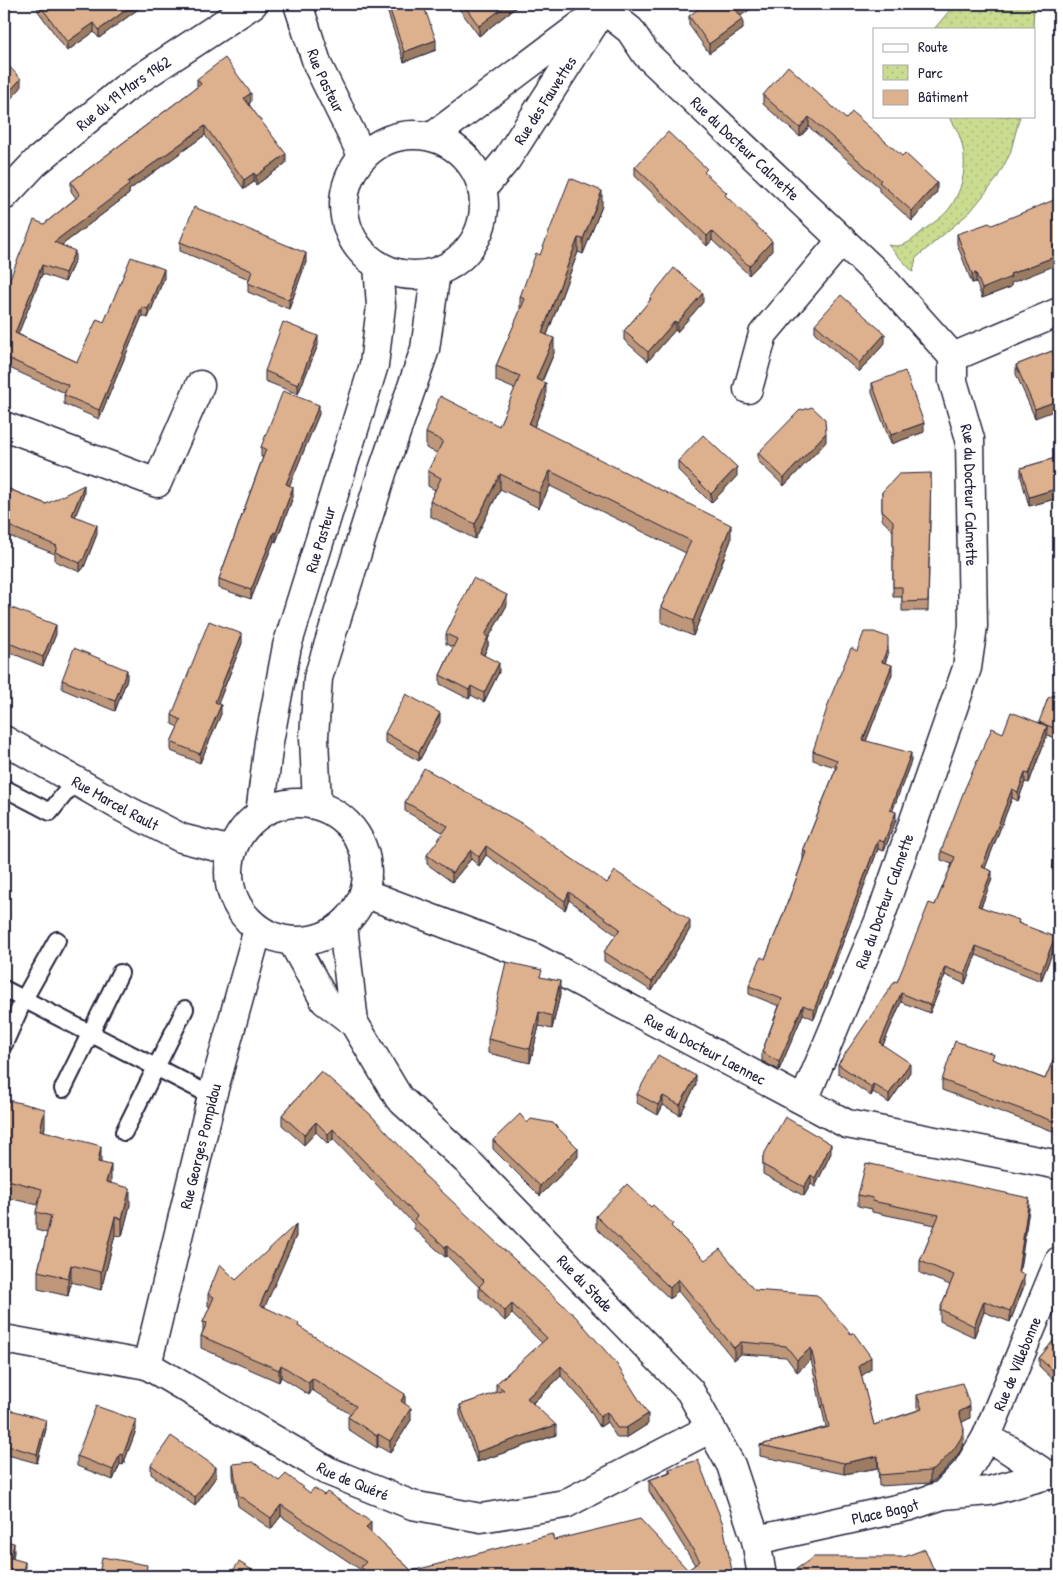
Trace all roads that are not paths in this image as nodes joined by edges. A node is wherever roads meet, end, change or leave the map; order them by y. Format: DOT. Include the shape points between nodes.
graph roads {
  1 [pos="253,4"];
  2 [pos="298,4"];
  3 [pos="606,6"];
  4 [pos="432,137"];
  5 [pos="362,157"];
  6 [pos="482,189"];
  7 [pos="4,196"];
  8 [pos="842,240"];
  9 [pos="378,265"];
  10 [pos="436,272"];
  11 [pos="1059,312"];
  12 [pos="953,357"];
  13 [pos="200,385"];
  14 [pos="748,389"];
  15 [pos="4,426"];
  16 [pos="4,740"];
  17 [pos="75,780"];
  18 [pos="4,788"];
  19 [pos="316,805"];
  20 [pos="260,814"];
  21 [pos="232,851"];
  22 [pos="364,893"];
  23 [pos="343,925"];
  24 [pos="258,929"];
  25 [pos="57,940"];
  26 [pos="292,942"];
  27 [pos="120,973"];
  28 [pos="4,989"];
  29 [pos="24,999"];
  30 [pos="185,1009"];
  31 [pos="354,1023"];
  32 [pos="90,1033"];
  33 [pos="4,1044"];
  34 [pos="156,1067"];
  35 [pos="63,1090"];
  36 [pos="212,1096"];
  37 [pos="804,1100"];
  38 [pos="124,1132"];
  39 [pos="1059,1165"];
  40 [pos="1059,1261"];
  41 [pos="4,1338"];
  42 [pos="147,1365"];
  43 [pos="711,1428"];
  44 [pos="986,1438"];
  45 [pos="1053,1474"];
  46 [pos="943,1495"];
  47 [pos="756,1540"];
  48 [pos="762,1576"];
  1 -- 7 [label="street, Rue du 19 Mars 1962" via="124,88 35,163"];
  2 -- 5 [label="street, Rue Pasteur" via="318,66"];
  3 -- 4 [label="street, Rue des Fauvettes"];
  3 -- 6 [label="street, Rue des Fauvettes" via="507,159"];
  3 -- 8 [label="street, Rue du Docteur Calmette" via="630,30 646,54"];
  4 -- 5 [label="street" via="395,138 377,145"];
  4 -- 6 [label="street" via="450,144 464,156"];
  5 -- 9 [label="street" via="349,181 344,215 358,246"];
  6 -- 10 [label="street" via="484,210 473,242 454,262"];
  8 -- 12 [label="street, Rue du Docteur Calmette" via="883,279"];
  8 -- 14 [label="street" via="763,334"];
  9 -- 10 [label="street" via="396,273"];
  9 -- 20 [label="street, Rue Pasteur" via="381,306 374,365 287,646 269,742"];
  10 -- 19 [label="street" via="425,349 382,473 318,678 314,738"];
  11 -- 12 [label="street"];
  12 -- 37 [label="street, Rue du Docteur Calmette" via="953,381 970,439 972,626 967,668 879,921"];
  13 -- 15 [label="street" via="157,483"];
  16 -- 17 [label="street, Rue Marcel Rault"];
  17 -- 18 [label="lane" via="50,812"];
  17 -- 21 [label="street, Rue Marcel Rault" via="181,838"];
  19 -- 20 [label="street" via="278,806"];
  19 -- 22 [label="street" via="337,814 353,830 367,871"];
  20 -- 21 [label="street" via="243,830"];
  21 -- 24 [label="street" via="228,873 232,894 243,914"];
  22 -- 23 [label="street" via="356,910"];
  22 -- 37 [label="street, Rue du Docteur Laennec" via="531,956"];
  23 -- 26 [label="street" via="328,935"];
  23 -- 31 [label="street"];
  24 -- 26 [label="street"];
  24 -- 36 [label="street, Rue Georges Pompidou"];
  25 -- 29 [label="lane"];
  26 -- 31 [label="street" via="325,1002"];
  27 -- 32 [label="lane"];
  28 -- 29 [label="lane"];
  29 -- 32 [label="lane"];
  29 -- 33 [label="lane"];
  30 -- 34 [label="lane"];
  31 -- 43 [label="street, Rue du Stade" via="399,1098 466,1160 690,1391"];
  32 -- 34 [label="lane"];
  32 -- 35 [label="lane"];
  34 -- 36 [label="lane"];
  34 -- 38 [label="lane"];
  36 -- 42 [label="street, Rue Georges Pompidou"];
  37 -- 39 [label="street, Rue du Docteur Laennec" via="847,1124"];
  40 -- 44 [label="street, Rue de Villebonne"];
  41 -- 42 [label="street, Rue de Quéré"];
  42 -- 43 [label="street, Rue de Quéré" via="328,1471 412,1504 481,1518 565,1504"];
  43 -- 47 [label="street, Rue du Stade" via="731,1464"];
  44 -- 45 [label="street"];
  44 -- 46 [label="street, Place Bagot" via="967,1470"];
  45 -- 46 [label="street" via="989,1491"];
  46 -- 47 [label="street, Place Bagot" via="910,1506"];
  47 -- 48 [label="street, Rue du Stade"];
}
